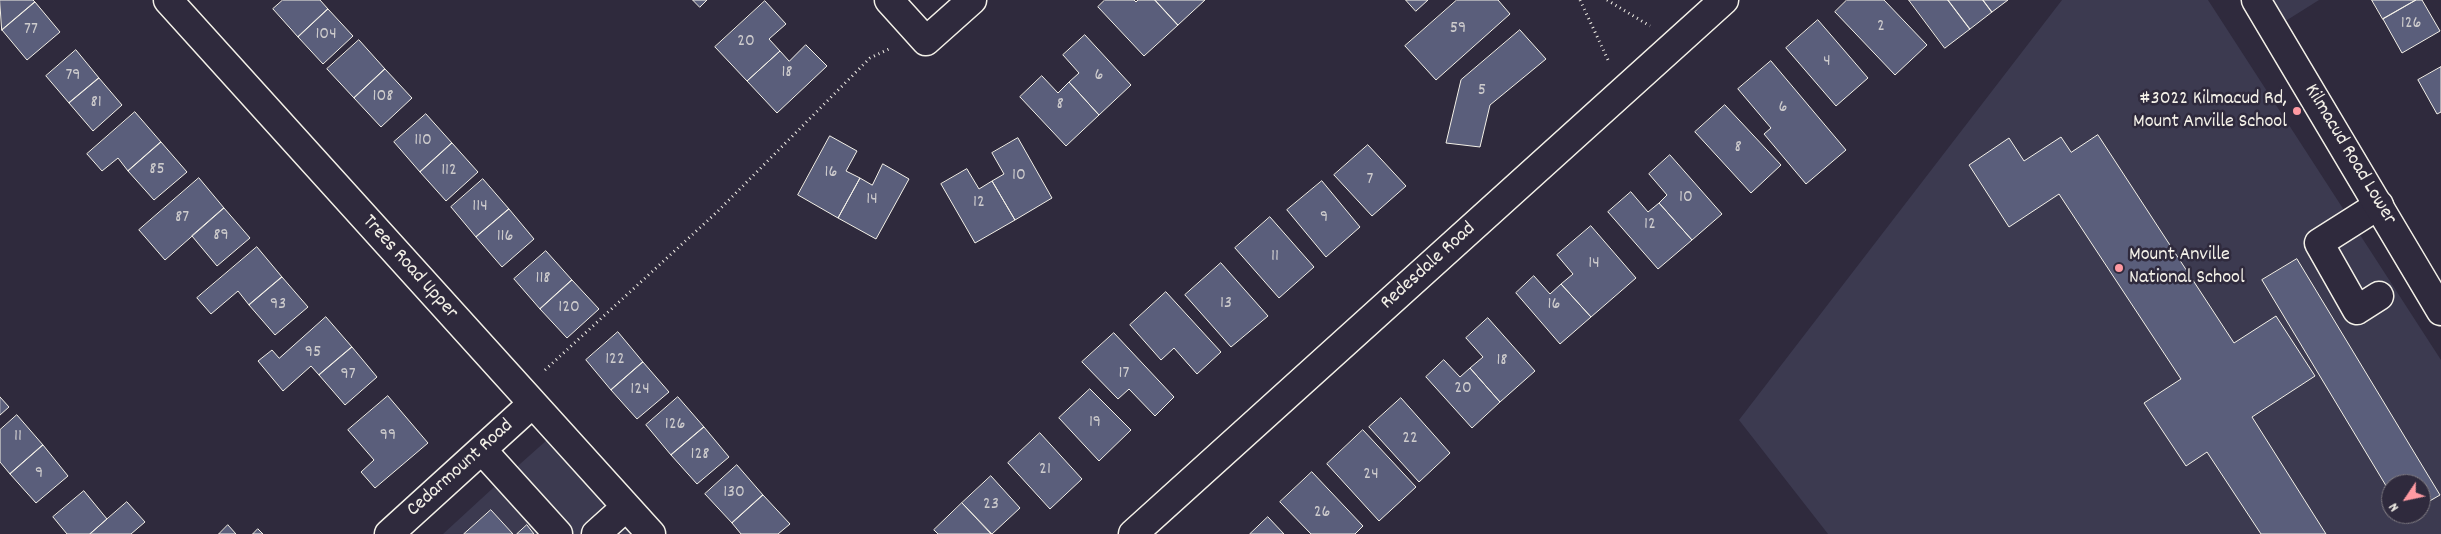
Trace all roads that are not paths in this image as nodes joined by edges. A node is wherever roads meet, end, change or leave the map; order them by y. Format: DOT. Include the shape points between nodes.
graph roads {
  1 [pos="168,0"];
  2 [pos="889,0"];
  3 [pos="972,0"];
  4 [pos="1724,0"];
  5 [pos="2256,0"];
  6 [pos="2379,205"];
  7 [pos="2380,296"];
  8 [pos="2441,311"];
  9 [pos="532,404"];
  10 [pos="482,450"];
  11 [pos="626,507"];
  12 [pos="407,528"];
  13 [pos="558,534"];
  14 [pos="596,534"];
  15 [pos="651,534"];
  16 [pos="1133,534"];
  1 -- 9 [label="street, Trees Road Upper"];
  2 -- 3 [label="street" via="926,41"];
  4 -- 16 [label="street, Redesdale Road"];
  5 -- 6 [label="street, Kilmacud Road Lower"];
  6 -- 7 [label="street" via="2319,243 2357,310"];
  6 -- 8 [label="street, Kilmacud Road Lower"];
  9 -- 10 [label="street, Cedarmount Road"];
  9 -- 11 [label="street, Trees Road Upper"];
  10 -- 12 [label="street, Cedarmount Road"];
  10 -- 13 [label="street"];
  11 -- 14 [label="street"];
  11 -- 15 [label="street, Trees Road Upper"];
}
